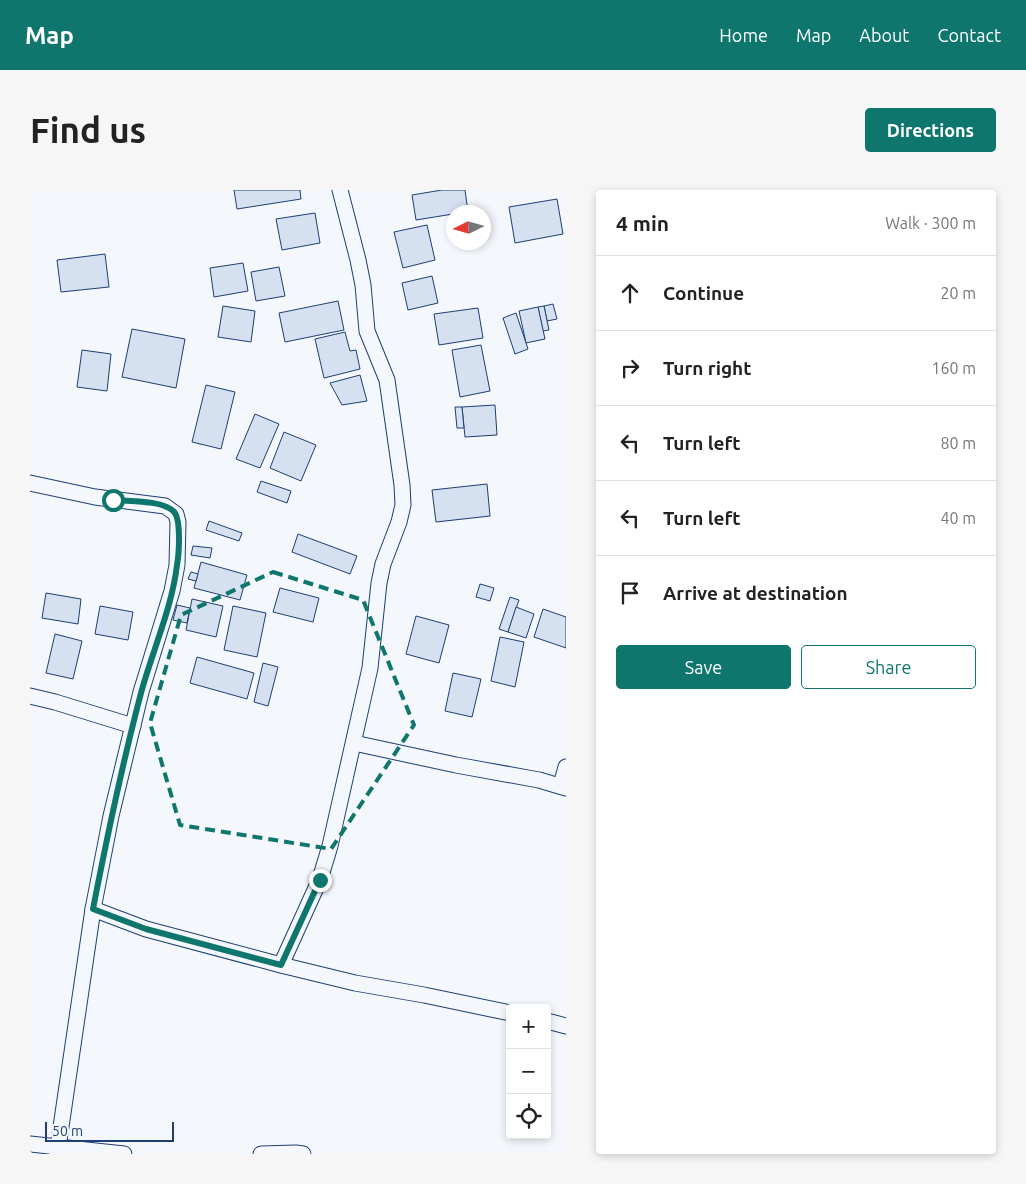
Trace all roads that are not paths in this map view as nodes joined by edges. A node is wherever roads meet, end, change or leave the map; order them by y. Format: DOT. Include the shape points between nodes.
graph roads {
  1 [pos="340,190"];
  2 [pos="30,483"];
  3 [pos="30,696"];
  4 [pos="132,726"];
  5 [pos="354,743"];
  6 [pos="566,768"];
  7 [pos="564,786"];
  8 [pos="93,909"];
  9 [pos="281,965"];
  10 [pos="506,1012"];
  11 [pos="551,1022"];
  12 [pos="566,1026"];
  13 [pos="30,1144"];
  14 [pos="58,1150"];
  15 [pos="124,1154"];
  16 [pos="260,1154"];
  17 [pos="303,1154"];
  1 -- 5 [label="street" via="363,285 367,332 386,380 403,506 379,583 370,668"];
  2 -- 4 [label="street" via="165,506 176,514 176,574"];
  3 -- 4 [label="street"];
  4 -- 8 [label="street"];
  5 -- 7 [label="street"];
  5 -- 9 [label="street" via="320,880"];
  6 -- 7 [label="street"];
  8 -- 9 [label="street" via="146,929"];
  8 -- 14 [label="street"];
  9 -- 10 [label="street"];
  11 -- 12 [label="street"];
  13 -- 14 [label="street"];
  14 -- 15 [label="street"];
  16 -- 17 [label="street"];
}
